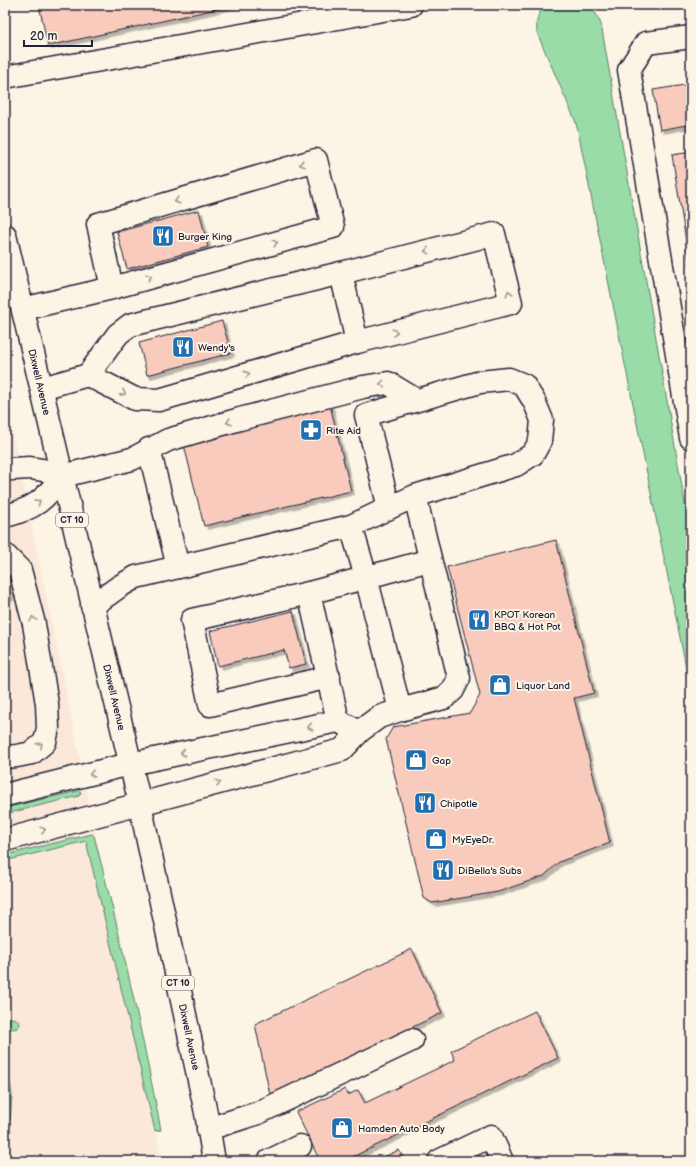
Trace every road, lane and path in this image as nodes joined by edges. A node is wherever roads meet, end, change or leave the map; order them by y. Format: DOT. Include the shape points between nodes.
graph roads {
  1 [pos="411,5"];
  2 [pos="691,37"];
  3 [pos="5,77"];
  4 [pos="5,235"];
  5 [pos="341,273"];
  6 [pos="10,281"];
  7 [pos="112,288"];
  8 [pos="23,309"];
  9 [pos="357,342"];
  10 [pos="88,375"];
  11 [pos="42,388"];
  12 [pos="416,400"];
  13 [pos="691,438"];
  14 [pos="149,449"];
  15 [pos="5,470"];
  16 [pos="62,476"];
  17 [pos="415,496"];
  18 [pos="389,508"];
  19 [pos="5,516"];
  20 [pos="351,526"];
  21 [pos="5,555"];
  22 [pos="430,560"];
  23 [pos="178,567"];
  24 [pos="366,577"];
  25 [pos="309,593"];
  26 [pos="92,606"];
  27 [pos="328,677"];
  28 [pos="400,710"];
  29 [pos="338,721"];
  30 [pos="360,731"];
  31 [pos="5,757"];
  32 [pos="130,764"];
  33 [pos="5,795"];
  34 [pos="140,804"];
  35 [pos="5,840"];
  36 [pos="412,1040"];
  37 [pos="208,1129"];
  38 [pos="300,1146"];
  39 [pos="214,1161"];
  40 [pos="269,1161"];
  41 [pos="439,1161"];
  42 [pos="502,1161"];
  1 -- 3 [label="main road"];
  2 -- 13 [label="main road" via="646,43 629,70"];
  4 -- 6 [label="main road, Dixwell Avenue / CT 10"];
  5 -- 9 [label="main road"];
  9 -- 5 [label="main road, one-way" via="512,303 494,234"];
  5 -- 10 [label="main road" via="130,325 118,334"];
  6 -- 8 [label="main road, Dixwell Avenue / CT 10"];
  7 -- 7 [label="main road, one-way" via="333,227 316,160 98,224"];
  7 -- 8 [label="main road"];
  8 -- 11 [label="main road, Dixwell Avenue / CT 10"];
  10 -- 9 [label="main road, one-way" via="135,399 159,400"];
  10 -- 11 [label="main road"];
  11 -- 16 [label="main road, Dixwell Avenue / CT 10"];
  12 -- 14 [label="main road, one-way" via="388,383 362,387 240,419 168,440"];
  12 -- 17 [label="main road" via="480,382 509,379 524,385 542,420 540,441 533,454 516,466"];
  12 -- 18 [label="main road" via="366,415"];
  14 -- 16 [label="main road" via="132,459"];
  14 -- 23 [label="main road"];
  15 -- 16 [label="main road" via="30,468"];
  19 -- 16 [label="main road, one-way" via="22,512 38,503"];
  16 -- 26 [label="main road, Dixwell Avenue / CT 10"];
  17 -- 18 [label="main road"];
  17 -- 22 [label="main road"];
  18 -- 20 [label="main road"];
  20 -- 23 [label="main road"];
  20 -- 24 [label="main road"];
  31 -- 21 [label="main road, one-way" via="32,753 45,742 48,728 47,704 34,624 20,570"];
  22 -- 24 [label="main road"];
  22 -- 28 [label="main road" via="459,678 453,690 444,698"];
  23 -- 26 [label="main road" via="136,577"];
  24 -- 25 [label="main road"];
  24 -- 28 [label="main road"];
  25 -- 27 [label="main road"];
  25 -- 27 [label="main road" via="192,620 210,705"];
  26 -- 32 [label="main road, Dixwell Avenue / CT 10"];
  27 -- 29 [label="main road"];
  28 -- 30 [label="main road" via="379,717"];
  29 -- 30 [label="main road"];
  29 -- 32 [label="main road, one-way"];
  34 -- 30 [label="main road, one-way" via="342,750"];
  32 -- 33 [label="main road, one-way"];
  32 -- 34 [label="main road, Dixwell Avenue / CT 10"];
  35 -- 34 [label="main road, one-way"];
  34 -- 37 [label="main road, Dixwell Avenue / CT 10"];
  36 -- 37 [label="main road" via="258,1113"];
  37 -- 39 [label="main road, Dixwell Avenue / CT 10"];
  38 -- 40 [label="main road"];
  41 -- 42 [label="main road" via="491,1136"];
}
